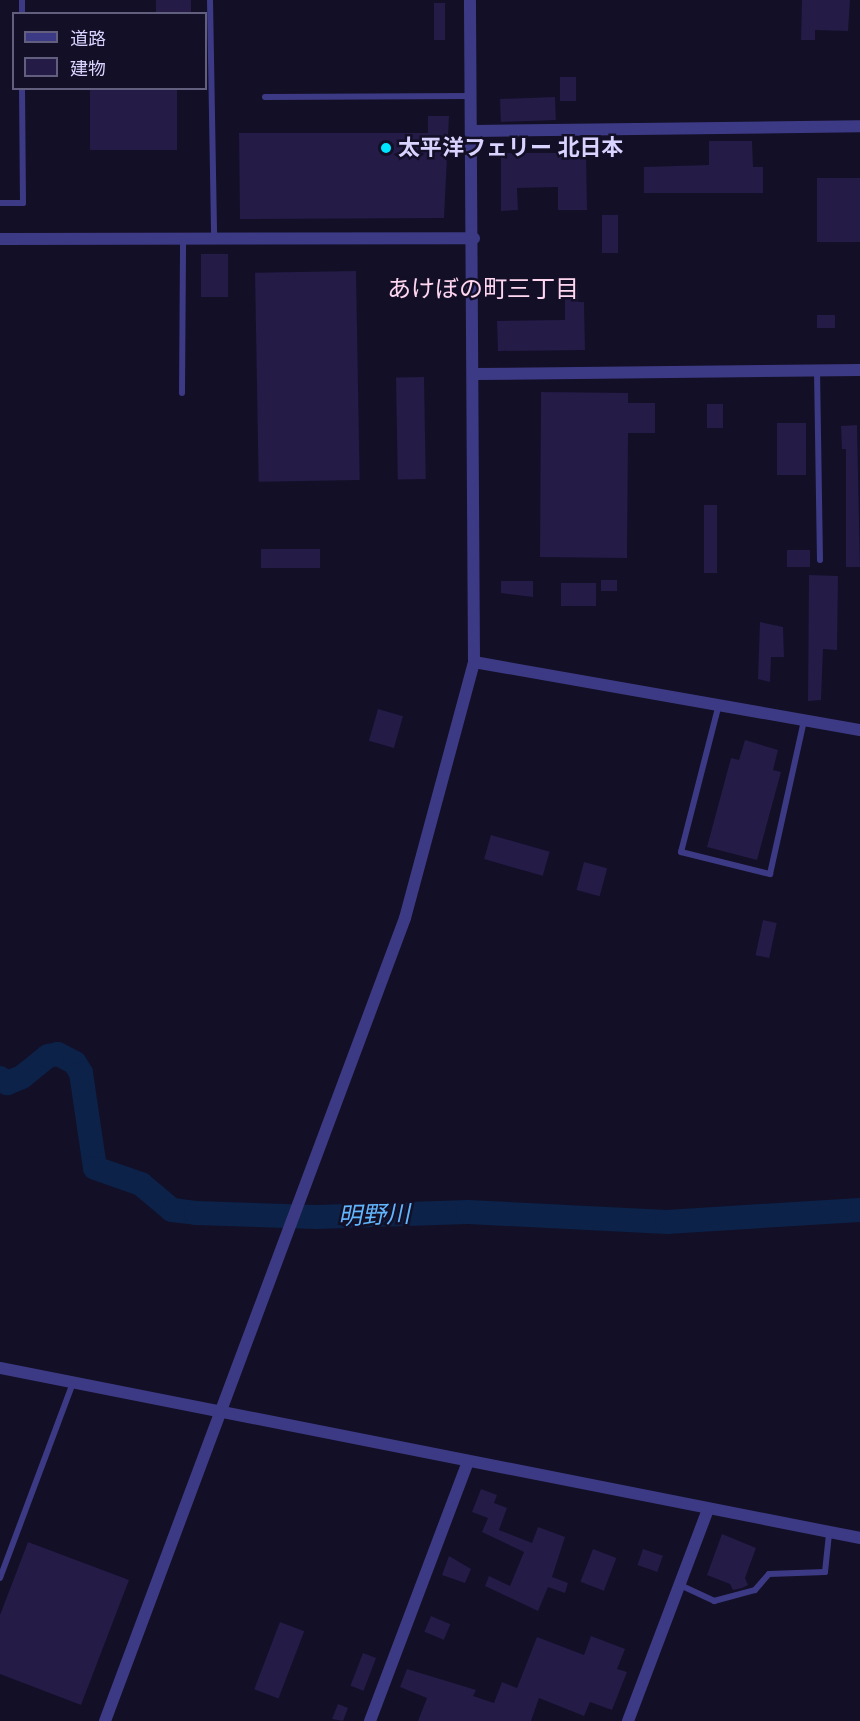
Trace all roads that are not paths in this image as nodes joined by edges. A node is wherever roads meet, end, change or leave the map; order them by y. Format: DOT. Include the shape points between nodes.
graph roads {
  1 [pos="210,0"];
  2 [pos="470,0"];
  3 [pos="22,90"];
  4 [pos="472,96"];
  5 [pos="265,98"];
  6 [pos="860,126"];
  7 [pos="473,131"];
  8 [pos="0,203"];
  9 [pos="183,238"];
  10 [pos="214,238"];
  11 [pos="474,238"];
  12 [pos="0,239"];
  13 [pos="817,370"];
  14 [pos="860,370"];
  15 [pos="475,374"];
  16 [pos="182,393"];
  17 [pos="820,560"];
  18 [pos="474,662"];
  19 [pos="719,704"];
  20 [pos="804,720"];
  21 [pos="860,730"];
  22 [pos="0,1368"];
  23 [pos="73,1382"];
  24 [pos="222,1410"];
  25 [pos="468,1461"];
  26 [pos="708,1509"];
  27 [pos="829,1533"];
  28 [pos="860,1538"];
  29 [pos="0,1578"];
  30 [pos="679,1585"];
  31 [pos="105,1721"];
  32 [pos="370,1721"];
  33 [pos="628,1721"];
  1 -- 10 [label="lane"];
  2 -- 4 [label="street"];
  3 -- 8 [label="lane" via="23,203"];
  4 -- 5 [label="lane"];
  4 -- 7 [label="street"];
  6 -- 7 [label="street"];
  7 -- 11 [label="street"];
  9 -- 10 [label="street"];
  9 -- 12 [label="street"];
  9 -- 16 [label="lane"];
  10 -- 11 [label="street"];
  11 -- 15 [label="street"];
  13 -- 14 [label="street"];
  13 -- 15 [label="street"];
  13 -- 17 [label="lane"];
  15 -- 18 [label="street"];
  18 -- 19 [label="street"];
  18 -- 24 [label="street" via="405,918"];
  19 -- 20 [label="street"];
  19 -- 20 [label="lane" via="681,852 770,874"];
  20 -- 21 [label="street"];
  22 -- 23 [label="street"];
  23 -- 24 [label="street"];
  23 -- 29 [label="lane"];
  24 -- 25 [label="street"];
  24 -- 31 [label="street"];
  25 -- 26 [label="street"];
  25 -- 32 [label="street"];
  26 -- 27 [label="street"];
  26 -- 30 [label="street"];
  27 -- 28 [label="street"];
  27 -- 30 [label="lane" via="825,1572 769,1574 755,1590 714,1601"];
  30 -- 33 [label="street"];
}
